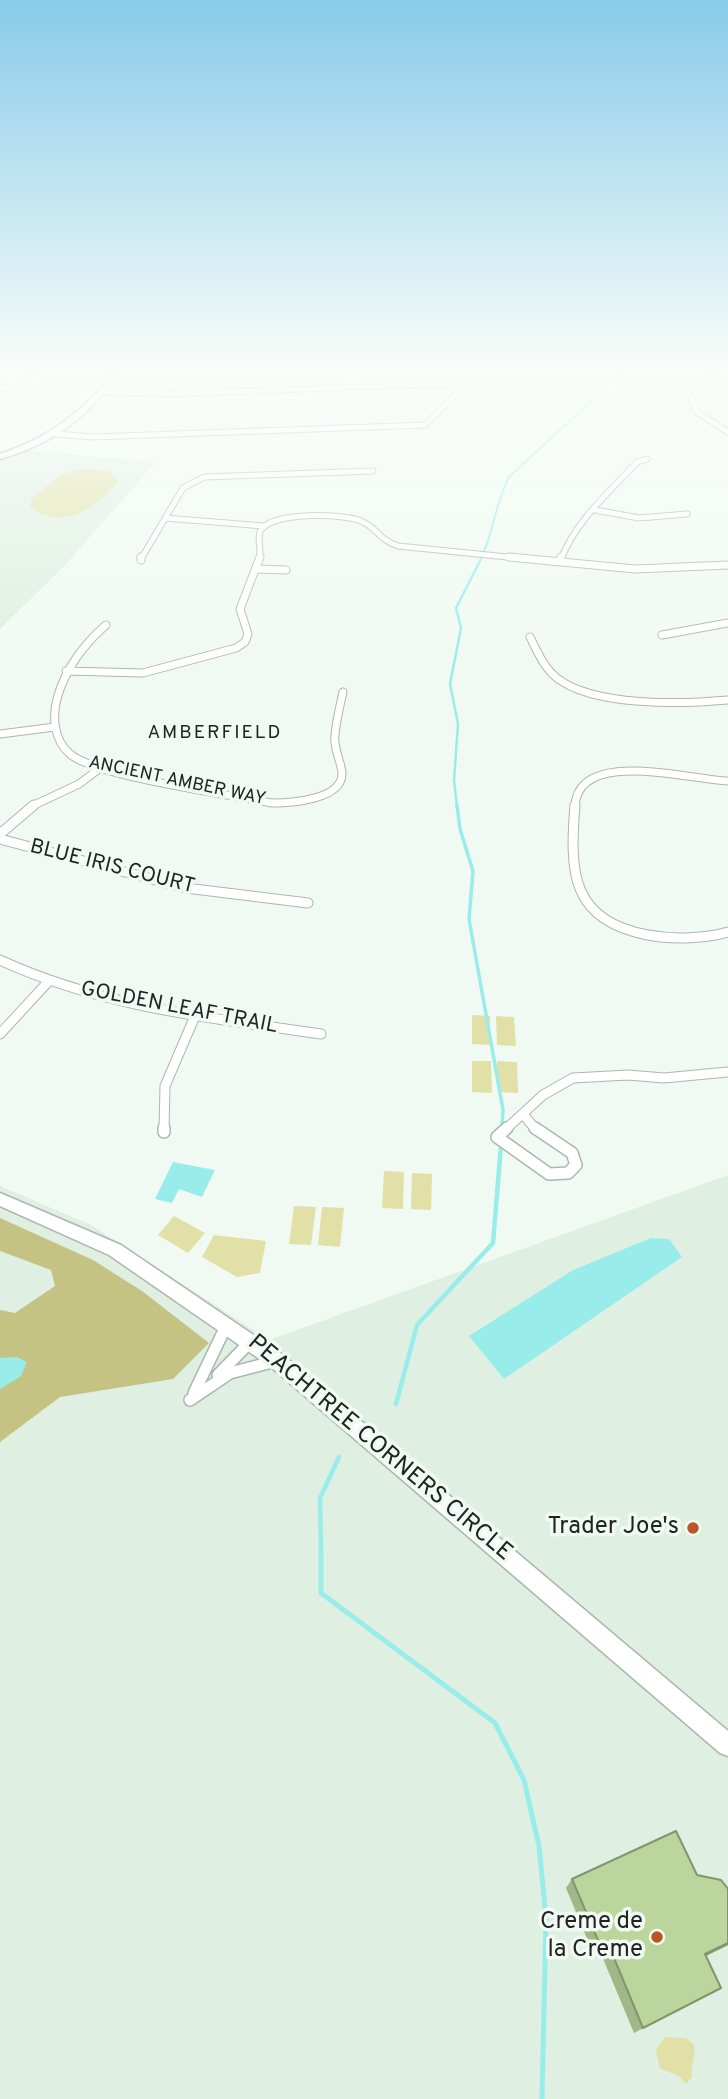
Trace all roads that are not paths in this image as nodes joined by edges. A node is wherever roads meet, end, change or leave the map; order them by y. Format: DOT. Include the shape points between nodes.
graph roads {
  1 [pos="635,465"];
  2 [pos="373,471"];
  3 [pos="595,510"];
  4 [pos="688,514"];
  5 [pos="165,518"];
  6 [pos="264,526"];
  7 [pos="141,560"];
  8 [pos="560,560"];
  9 [pos="728,565"];
  10 [pos="257,569"];
  11 [pos="286,570"];
  12 [pos="728,623"];
  13 [pos="106,625"];
  14 [pos="662,635"];
  15 [pos="530,636"];
  16 [pos="66,671"];
  17 [pos="343,692"];
  18 [pos="728,700"];
  19 [pos="55,727"];
  20 [pos="0,734"];
  21 [pos="99,769"];
  22 [pos="728,781"];
  23 [pos="0,836"];
  24 [pos="309,902"];
  25 [pos="728,932"];
  26 [pos="0,960"];
  27 [pos="48,982"];
  28 [pos="195,1016"];
  29 [pos="0,1034"];
  30 [pos="321,1034"];
  31 [pos="728,1072"];
  32 [pos="523,1114"];
  33 [pos="164,1132"];
  34 [pos="0,1199"];
  35 [pos="227,1324"];
  36 [pos="251,1341"];
  37 [pos="277,1361"];
  38 [pos="215,1378"];
  39 [pos="728,1745"];
  1 -- 3 [label="street"];
  2 -- 5 [label="street" via="204,477 183,488"];
  3 -- 4 [label="street" via="639,518"];
  3 -- 8 [label="street" via="565,544"];
  5 -- 6 [label="street"];
  5 -- 7 [label="street"];
  6 -- 8 [label="street" via="280,518 340,515 364,522 383,541 398,546"];
  6 -- 10 [label="street"];
  8 -- 9 [label="street" via="635,569"];
  10 -- 11 [label="street"];
  10 -- 16 [label="street" via="240,609 247,627 245,642 212,656 131,674"];
  12 -- 14 [label="street"];
  13 -- 16 [label="street" via="84,643"];
  15 -- 18 [label="street" via="557,678 577,688 683,703"];
  16 -- 19 [label="street"];
  17 -- 21 [label="street, ANCIENT AMBER WAY" via="334,738 342,775 332,789 310,800 272,803"];
  19 -- 20 [label="street"];
  19 -- 21 [label="street, ANCIENT AMBER WAY" via="65,751"];
  21 -- 23 [label="street" via="79,784 27,808"];
  22 -- 25 [label="street" via="618,771 585,781 576,793 576,873 580,891 591,904 622,926 682,940"];
  23 -- 24 [label="street, BLUE IRIS COURT" via="156,883"];
  26 -- 27 [label="street, GOLDEN LEAF TRAIL"];
  27 -- 28 [label="street, GOLDEN LEAF TRAIL"];
  27 -- 29 [label="street"];
  28 -- 30 [label="street, GOLDEN LEAF TRAIL"];
  28 -- 33 [label="street" via="166,1086"];
  31 -- 32 [label="street" via="664,1078 573,1078 542,1096"];
  32 -- 32 [label="street" via="497,1137 549,1174 568,1173 576,1165 572,1153 540,1134"];
  34 -- 35 [label="street, PEACHTREE CORNERS CIRCLE" via="115,1250"];
  35 -- 36 [label="street, PEACHTREE CORNERS CIRCLE"];
  35 -- 38 [label="street" via="190,1400"];
  36 -- 37 [label="street, PEACHTREE CORNERS CIRCLE"];
  36 -- 38 [label="street"];
  37 -- 38 [label="street"];
  37 -- 39 [label="street, PEACHTREE CORNERS CIRCLE"];
}
